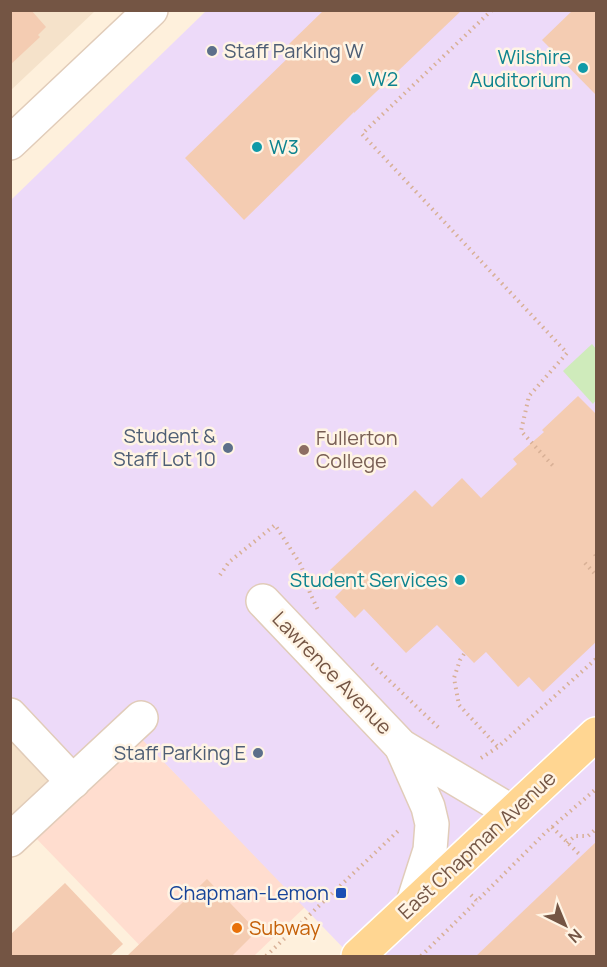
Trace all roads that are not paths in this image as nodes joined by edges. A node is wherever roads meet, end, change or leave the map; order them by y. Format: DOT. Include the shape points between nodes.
graph roads {
  1 [pos="151,10"];
  2 [pos="10,143"];
  3 [pos="263,601"];
  4 [pos="10,716"];
  5 [pos="141,718"];
  6 [pos="597,734"];
  7 [pos="401,746"];
  8 [pos="73,782"];
  9 [pos="513,812"];
  10 [pos="10,840"];
  11 [pos="412,906"];
  12 [pos="358,957"];
  1 -- 2 [label="street"];
  3 -- 7 [label="street, Lawrence Avenue"];
  4 -- 8 [label="street"];
  5 -- 8 [label="street"];
  6 -- 9 [label="main road, East Chapman Avenue"];
  7 -- 9 [label="street, Lawrence Avenue"];
  7 -- 11 [label="street, Lawrence Avenue" via="432,824 430,850"];
  8 -- 10 [label="street"];
  9 -- 11 [label="main road, East Chapman Avenue"];
  11 -- 12 [label="main road, East Chapman Avenue"];
}
